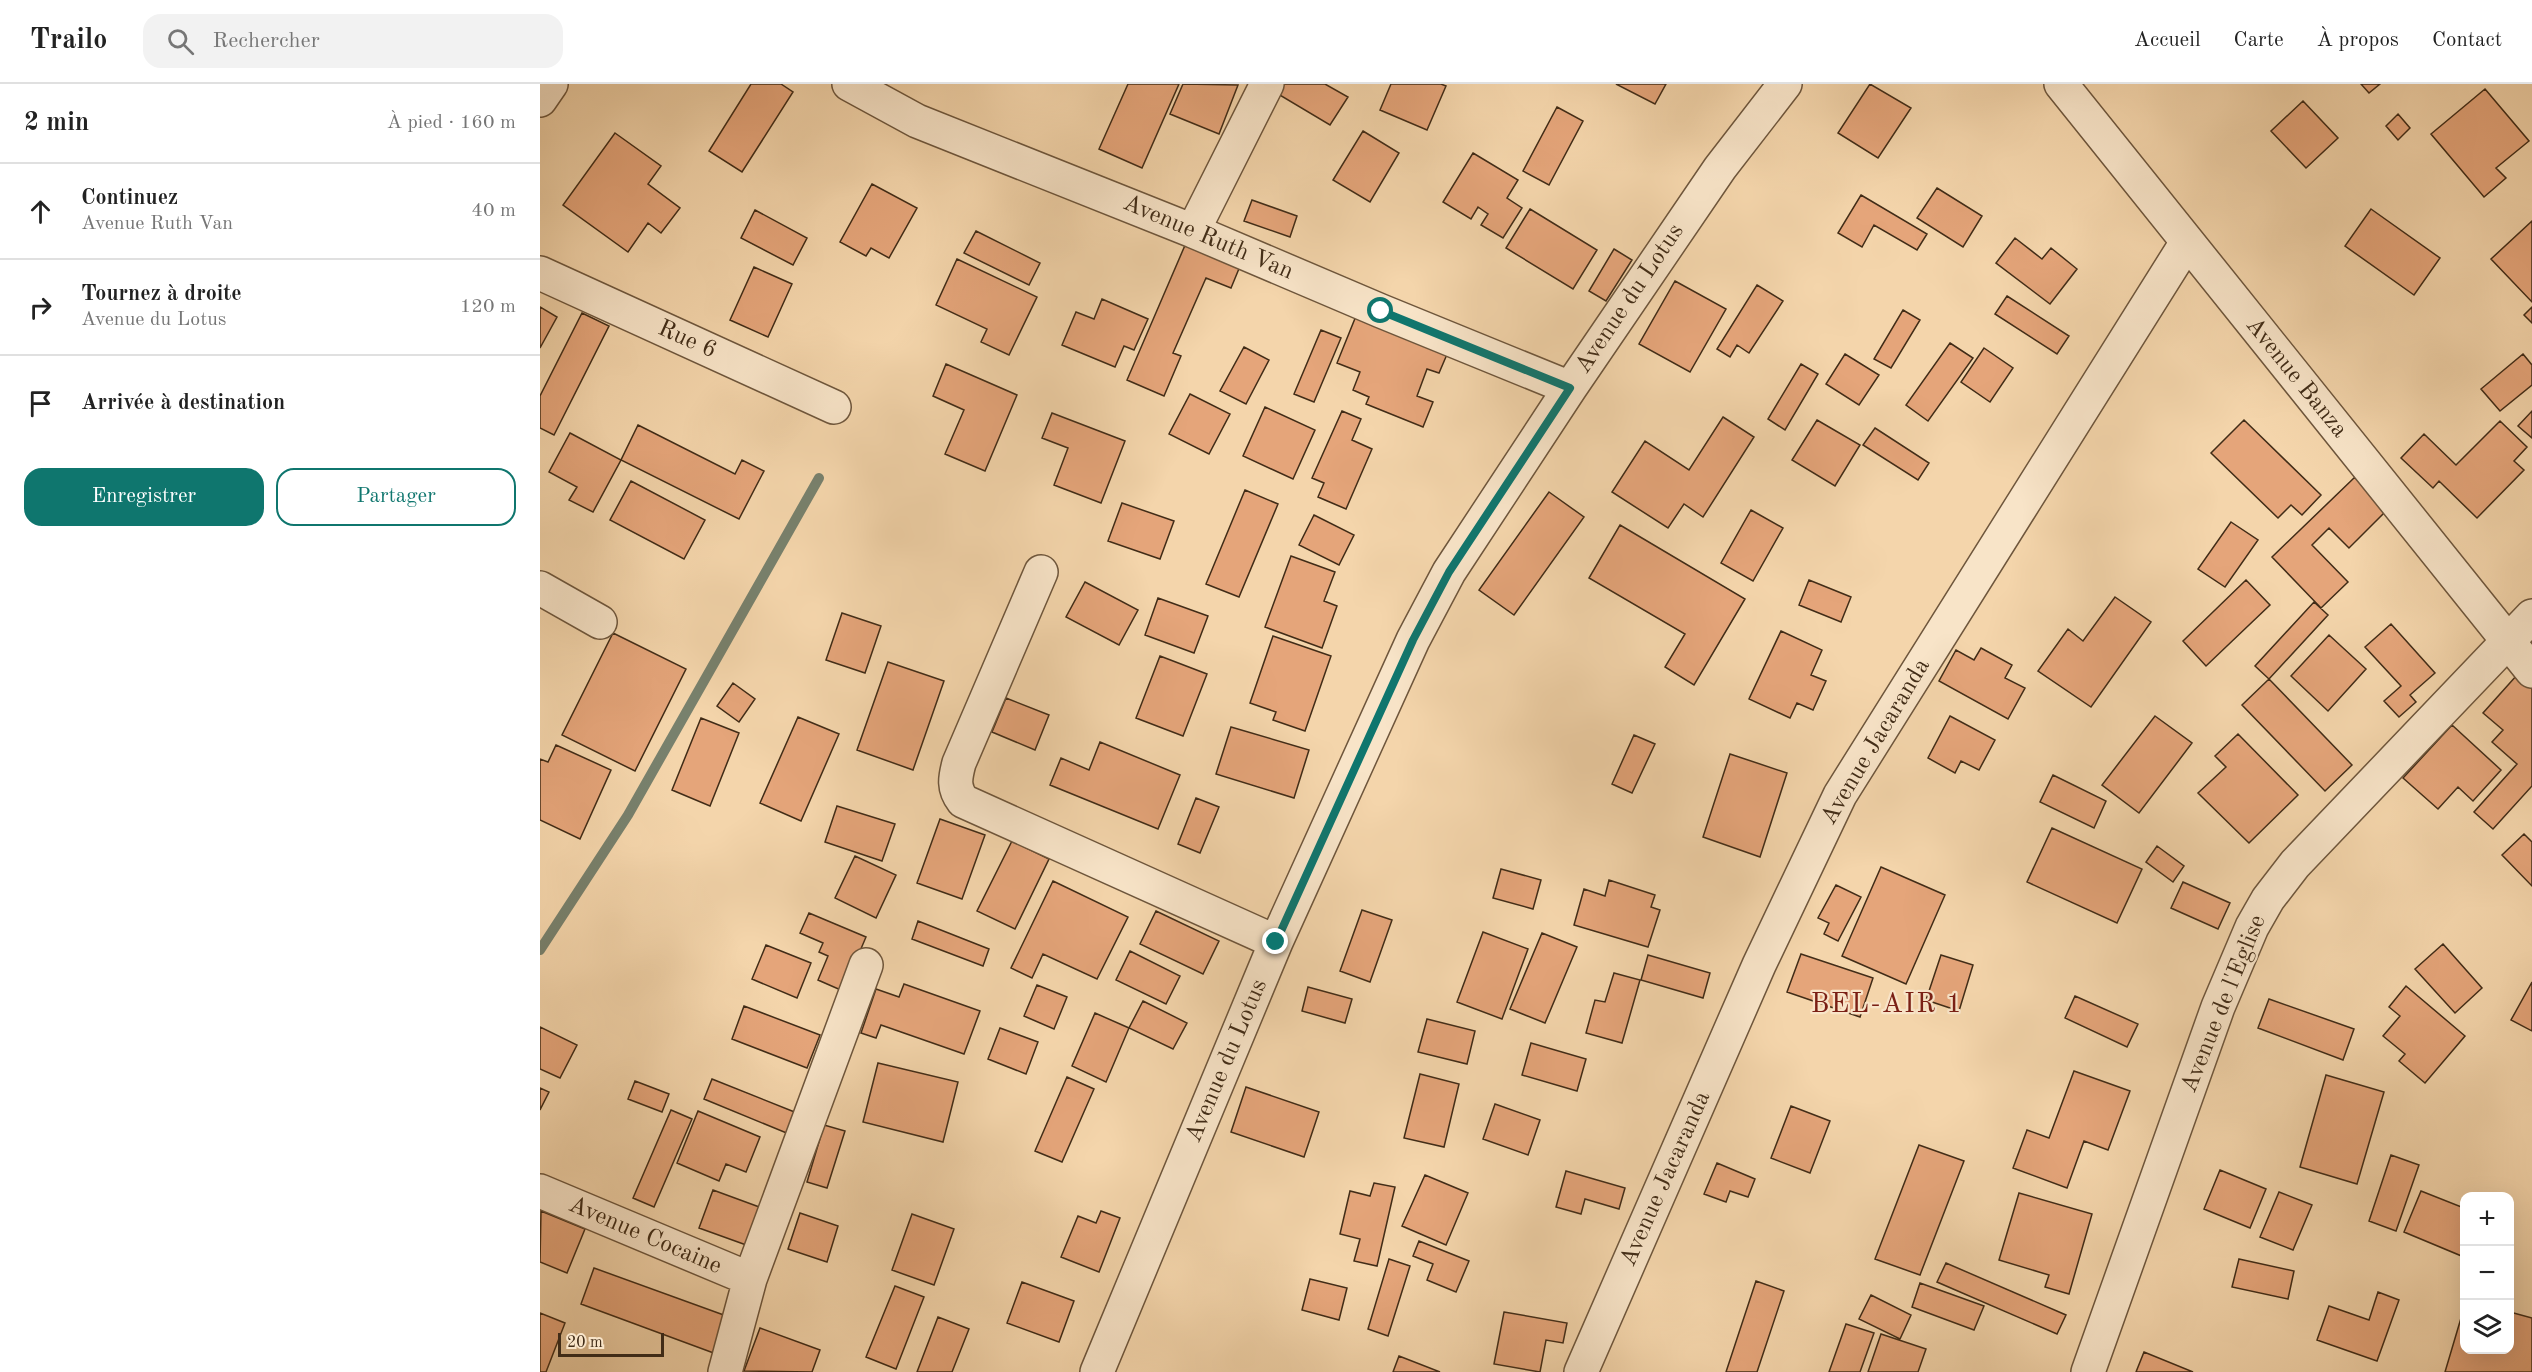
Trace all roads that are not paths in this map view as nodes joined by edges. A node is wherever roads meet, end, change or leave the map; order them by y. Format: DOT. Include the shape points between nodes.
graph roads {
  1 [pos="552,84"];
  2 [pos="849,84"];
  3 [pos="1267,84"];
  4 [pos="1785,84"];
  5 [pos="2061,84"];
  6 [pos="540,100"];
  7 [pos="1193,231"];
  8 [pos="2187,242"];
  9 [pos="540,273"];
  10 [pos="1570,388"];
  11 [pos="834,407"];
  12 [pos="1041,572"];
  13 [pos="540,588"];
  14 [pos="2532,616"];
  15 [pos="600,622"];
  16 [pos="2508,641"];
  17 [pos="2532,671"];
  18 [pos="1276,942"];
  19 [pos="866,965"];
  20 [pos="540,1191"];
  21 [pos="750,1280"];
  22 [pos="724,1372"];
  23 [pos="1097,1372"];
  24 [pos="1581,1372"];
  25 [pos="2088,1372"];
  1 -- 6 [label="street"];
  2 -- 7 [label="street, Avenue Ruth Van" via="917,121"];
  3 -- 7 [label="street"];
  4 -- 10 [label="street, Avenue du Lotus" via="1720,168"];
  5 -- 8 [label="street, Avenue Banza"];
  7 -- 10 [label="street, Avenue Ruth Van"];
  8 -- 16 [label="street, Avenue Banza"];
  8 -- 24 [label="street, Avenue Jacaranda" via="1840,795 1759,965"];
  9 -- 11 [label="street, Rue 6"];
  10 -- 18 [label="street, Avenue du Lotus" via="1449,572 1413,640"];
  12 -- 18 [label="street" via="959,763 957,793 963,801"];
  13 -- 15 [label="street"];
  14 -- 16 [label="street, Avenue de l'Eglise"];
  16 -- 17 [label="street, Avenue Banza"];
  16 -- 25 [label="street, Avenue de l'Eglise" via="2295,864 2268,898 2218,1007"];
  18 -- 23 [label="street, Avenue du Lotus"];
  19 -- 21 [label="street"];
  20 -- 21 [label="street, Avenue Cocaine"];
  21 -- 22 [label="street"];
}
